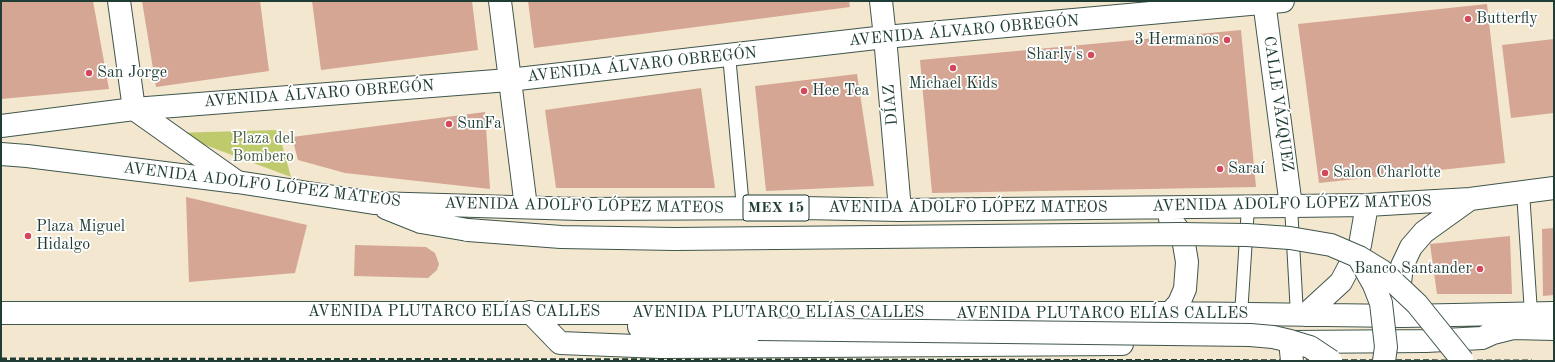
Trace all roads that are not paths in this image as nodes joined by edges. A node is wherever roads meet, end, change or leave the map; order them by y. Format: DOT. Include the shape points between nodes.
graph roads {
  1 [pos="119,1"];
  2 [pos="500,1"];
  3 [pos="881,1"];
  4 [pos="1270,2"];
  5 [pos="885,37"];
  6 [pos="729,55"];
  7 [pos="509,80"];
  8 [pos="134,109"];
  9 [pos="1,126"];
  10 [pos="1,154"];
  11 [pos="113,167"];
  12 [pos="1,168"];
  13 [pos="237,182"];
  14 [pos="1554,188"];
  15 [pos="1523,192"];
  16 [pos="1470,199"];
  17 [pos="374,203"];
  18 [pos="1367,205"];
  19 [pos="526,206"];
  20 [pos="1291,206"];
  21 [pos="1248,207"];
  22 [pos="743,208"];
  23 [pos="1159,208"];
  24 [pos="900,210"];
  25 [pos="1359,257"];
  26 [pos="530,312"];
  27 [pos="1,313"];
  28 [pos="1170,313"];
  29 [pos="1531,313"];
  30 [pos="1554,313"];
  31 [pos="1241,315"];
  32 [pos="1301,315"];
  33 [pos="1403,316"];
  34 [pos="1554,329"];
  35 [pos="1291,351"];
  36 [pos="1331,361"];
  37 [pos="1384,361"];
  38 [pos="1463,361"];
  1 -- 8 [label="main road"];
  2 -- 7 [label="main road"];
  3 -- 5 [label="main road, DÍAZ"];
  4 -- 5 [label="main road, AVENIDA ÁLVARO OBREGÓN"];
  4 -- 20 [label="main road, CALLE VÁZQUEZ"];
  5 -- 6 [label="main road, AVENIDA ÁLVARO OBREGÓN"];
  5 -- 24 [label="main road, DÍAZ"];
  6 -- 7 [label="main road, AVENIDA ÁLVARO OBREGÓN"];
  6 -- 22 [label="lane"];
  7 -- 8 [label="main road, AVENIDA ÁLVARO OBREGÓN"];
  7 -- 19 [label="main road"];
  8 -- 9 [label="main road, AVENIDA ÁLVARO OBREGÓN"];
  8 -- 13 [label="main road"];
  10 -- 11 [label="main road, AVENIDA ADOLFO LÓPEZ MATEOS / MEX 15"];
  11 -- 12 [label="main road" via="53,172"];
  11 -- 13 [label="main road, AVENIDA ADOLFO LÓPEZ MATEOS / MEX 15"];
  13 -- 17 [label="main road, AVENIDA ADOLFO LÓPEZ MATEOS / MEX 15"];
  14 -- 15 [label="main road, AVENIDA ADOLFO LÓPEZ MATEOS / MEX 15"];
  15 -- 16 [label="main road, AVENIDA ADOLFO LÓPEZ MATEOS / MEX 15"];
  15 -- 29 [label="lane"];
  16 -- 18 [label="main road, AVENIDA ADOLFO LÓPEZ MATEOS / MEX 15"];
  16 -- 33 [label="main road" via="1424,232 1411,247 1402,266 1399,291"];
  17 -- 19 [label="main road, AVENIDA ADOLFO LÓPEZ MATEOS / MEX 15"];
  17 -- 25 [label="main road, bridge" via="421,222 468,230 560,237 675,239 1247,235 1290,238 1331,245"];
  18 -- 20 [label="main road, AVENIDA ADOLFO LÓPEZ MATEOS / MEX 15"];
  18 -- 32 [label="main road" via="1360,245 1341,282"];
  19 -- 22 [label="main road, AVENIDA ADOLFO LÓPEZ MATEOS / MEX 15" via="580,209"];
  20 -- 21 [label="main road, AVENIDA ADOLFO LÓPEZ MATEOS / MEX 15"];
  20 -- 32 [label="lane"];
  21 -- 23 [label="main road, AVENIDA ADOLFO LÓPEZ MATEOS / MEX 15"];
  21 -- 31 [label="lane"];
  22 -- 24 [label="main road, AVENIDA ADOLFO LÓPEZ MATEOS / MEX 15"];
  23 -- 24 [label="main road, AVENIDA ADOLFO LÓPEZ MATEOS / MEX 15"];
  23 -- 28 [label="main road" via="1177,228 1184,244 1187,262 1185,289"];
  25 -- 37 [label="main road, bridge" via="1381,303 1386,347"];
  25 -- 38 [label="main road, bridge" via="1382,271 1417,304"];
  26 -- 27 [label="main road, AVENIDA PLUTARCO ELÍAS CALLES"];
  26 -- 28 [label="main road, AVENIDA PLUTARCO ELÍAS CALLES"];
  26 -- 34 [label="main road" via="560,343 660,347 1426,341 1482,338 1514,328"];
  26 -- 35 [label="main road, bridge" via="553,321 628,327 1218,334 1273,337"];
  28 -- 31 [label="main road, AVENIDA PLUTARCO ELÍAS CALLES"];
  29 -- 30 [label="main road, AVENIDA PLUTARCO ELÍAS CALLES"];
  29 -- 33 [label="main road, AVENIDA PLUTARCO ELÍAS CALLES"];
  31 -- 32 [label="main road, AVENIDA PLUTARCO ELÍAS CALLES"];
  32 -- 33 [label="main road, AVENIDA PLUTARCO ELÍAS CALLES"];
  35 -- 36 [label="main road, bridge" via="1310,348"];
}
